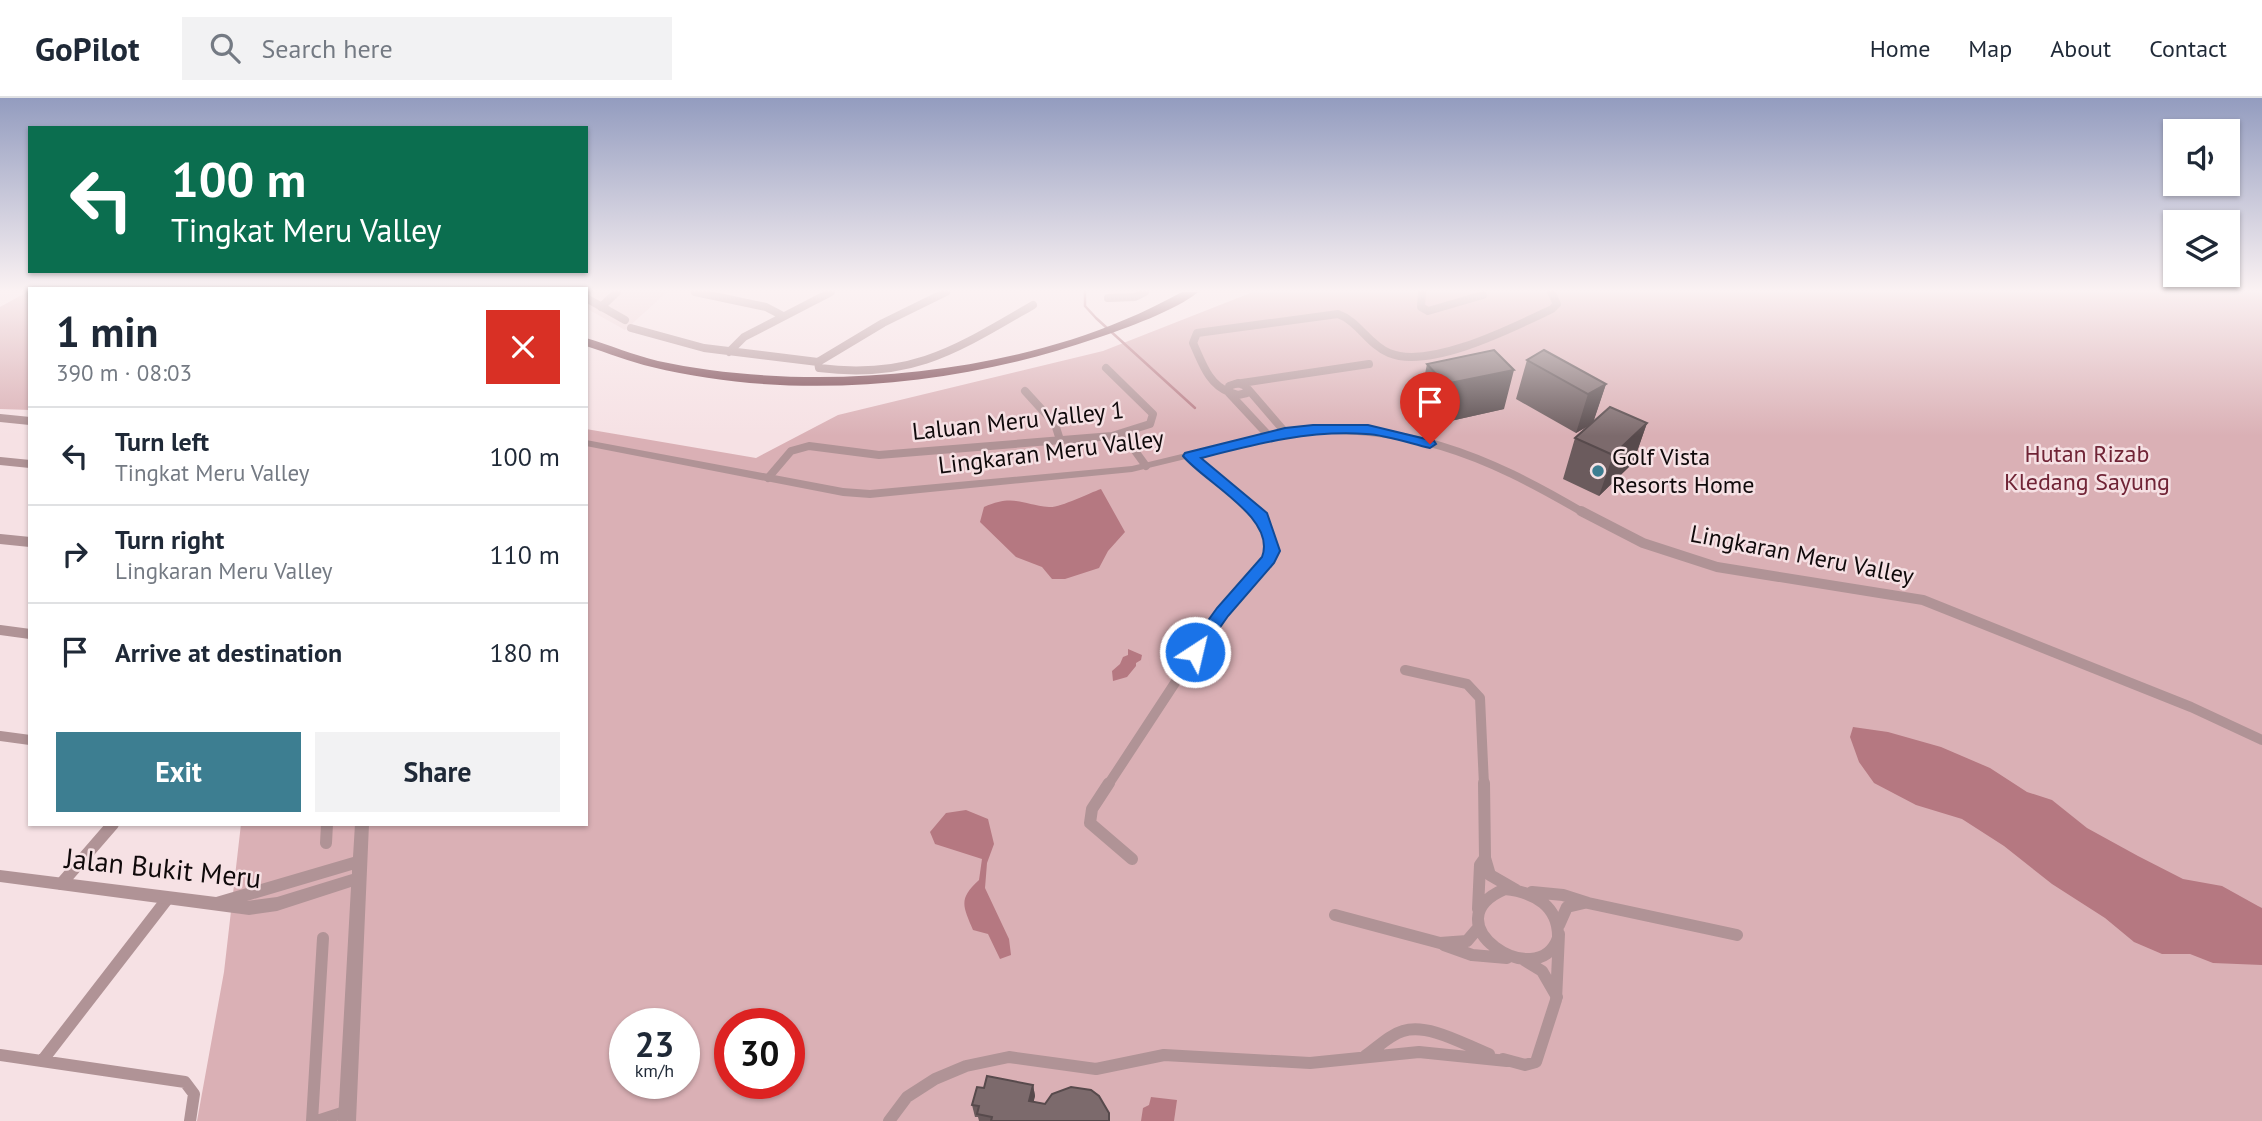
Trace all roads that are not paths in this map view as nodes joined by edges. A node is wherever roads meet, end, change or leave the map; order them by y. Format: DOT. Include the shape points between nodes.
graph roads {
  1 [pos="601,340"];
  2 [pos="671,340"];
  3 [pos="741,340"];
  4 [pos="855,340"];
  5 [pos="967,340"];
  6 [pos="1081,340"];
  7 [pos="1193,340"];
  8 [pos="1372,340"];
  9 [pos="1475,340"];
  10 [pos="588,343"];
  11 [pos="729,352"];
  12 [pos="817,362"];
  13 [pos="1369,364"];
  14 [pos="1106,369"];
  15 [pos="849,380"];
  16 [pos="1259,380"];
  17 [pos="1232,388"];
  18 [pos="1248,389"];
  19 [pos="1026,391"];
  20 [pos="1273,416"];
  21 [pos="0,418"];
  22 [pos="28,421"];
  23 [pos="1256,421"];
  24 [pos="1285,432"];
  25 [pos="1122,433"];
  26 [pos="1269,436"];
  27 [pos="1060,440"];
  28 [pos="588,443"];
  29 [pos="1190,456"];
  30 [pos="0,461"];
  31 [pos="28,464"];
  32 [pos="1146,466"];
  33 [pos="768,478"];
  34 [pos="0,539"];
  35 [pos="28,542"];
  36 [pos="0,630"];
  37 [pos="28,634"];
  38 [pos="1405,670"];
  39 [pos="0,736"];
  40 [pos="28,740"];
  41 [pos="2262,740"];
  42 [pos="111,826"];
  43 [pos="327,826"];
  44 [pos="362,826"];
  45 [pos="326,843"];
  46 [pos="1485,858"];
  47 [pos="1132,859"];
  48 [pos="360,861"];
  49 [pos="0,876"];
  50 [pos="360,878"];
  51 [pos="61,884"];
  52 [pos="1520,890"];
  53 [pos="168,898"];
  54 [pos="1588,903"];
  55 [pos="214,904"];
  56 [pos="1478,910"];
  57 [pos="1335,915"];
  58 [pos="1479,927"];
  59 [pos="1559,930"];
  60 [pos="1737,935"];
  61 [pos="323,938"];
  62 [pos="1440,943"];
  63 [pos="1518,959"];
  64 [pos="1558,998"];
  65 [pos="0,1055"];
  66 [pos="1362,1059"];
  67 [pos="1507,1060"];
  68 [pos="42,1061"];
  69 [pos="348,1116"];
  70 [pos="190,1121"];
  71 [pos="312,1121"];
  72 [pos="317,1121"];
  73 [pos="889,1121"];
  1 -- 15 [label="highway" via="688,363"];
  2 -- 11 [label="street"];
  3 -- 11 [label="street"];
  4 -- 12 [label="street"];
  5 -- 12 [label="street" via="924,362 898,367 819,368"];
  6 -- 15 [label="highway" via="986,365"];
  7 -- 17 [label="street" via="1215,387"];
  8 -- 9 [label="street" via="1390,353 1419,357"];
  10 -- 15 [label="highway" via="630,357 705,372"];
  11 -- 12 [label="street"];
  13 -- 16 [label="street"];
  14 -- 25 [label="street, Laluan Meru Valley 1" via="1153,414 1150,424"];
  16 -- 17 [label="street"];
  16 -- 18 [label="street"];
  17 -- 18 [label="street" via="1241,395"];
  17 -- 23 [label="street" via="1232,399"];
  18 -- 20 [label="street"];
  19 -- 27 [label="street" via="1055,424"];
  20 -- 23 [label="street"];
  20 -- 24 [label="street"];
  21 -- 22 [label="street"];
  23 -- 26 [label="street"];
  24 -- 26 [label="street, Lingkaran Meru Valley"];
  24 -- 41 [label="street, Lingkaran Meru Valley" via="1368,429 1467,454 1507,470 1648,545 1711,565 1923,600"];
  25 -- 27 [label="street, Laluan Meru Valley 1"];
  25 -- 32 [label="street"];
  26 -- 29 [label="street, Lingkaran Meru Valley"];
  27 -- 33 [label="street, Laluan Meru Valley 1" via="871,455 809,446 790,451"];
  28 -- 33 [label="street, Lingkaran Meru Valley"];
  29 -- 32 [label="street, Lingkaran Meru Valley"];
  29 -- 47 [label="street" via="1262,517 1272,551 1209,631 1091,808 1090,823"];
  30 -- 31 [label="street"];
  32 -- 33 [label="street, Lingkaran Meru Valley" via="870,494"];
  34 -- 35 [label="street"];
  36 -- 37 [label="street"];
  38 -- 46 [label="street" via="1458,681 1473,688 1480,698"];
  39 -- 40 [label="street"];
  42 -- 51 [label="street"];
  43 -- 45 [label="street"];
  44 -- 48 [label="street"];
  46 -- 52 [label="street" via="1490,875"];
  46 -- 56 [label="street" via="1480,865"];
  48 -- 50 [label="street"];
  48 -- 55 [label="street"];
  49 -- 51 [label="street, Jalan Bukit Meru"];
  50 -- 55 [label="street, Jalan Bukit Meru" via="262,907"];
  50 -- 69 [label="street"];
  51 -- 53 [label="street, Jalan Bukit Meru"];
  52 -- 54 [label="street"];
  52 -- 56 [label="street" via="1506,889 1488,896"];
  52 -- 59 [label="street" via="1550,908"];
  53 -- 55 [label="street, Jalan Bukit Meru"];
  53 -- 68 [label="street"];
  54 -- 59 [label="street" via="1567,907"];
  54 -- 60 [label="street"];
  56 -- 58 [label="street"];
  57 -- 62 [label="street"];
  58 -- 62 [label="street" via="1467,941"];
  58 -- 63 [label="street" via="1492,946"];
  59 -- 63 [label="street" via="1552,951"];
  59 -- 64 [label="street"];
  61 -- 71 [label="street"];
  62 -- 63 [label="street" via="1472,955"];
  63 -- 64 [label="street" via="1542,971"];
  64 -- 67 [label="street" via="1536,1062 1525,1065"];
  65 -- 68 [label="street"];
  66 -- 67 [label="street" via="1424,1052"];
  66 -- 67 [label="street" via="1409,1029"];
  66 -- 73 [label="street" via="1295,1063 1170,1054 1082,1069 1035,1058 1000,1058 924,1087 898,1107"];
  68 -- 70 [label="street" via="185,1082 195,1093"];
  69 -- 72 [label="street"];
}
